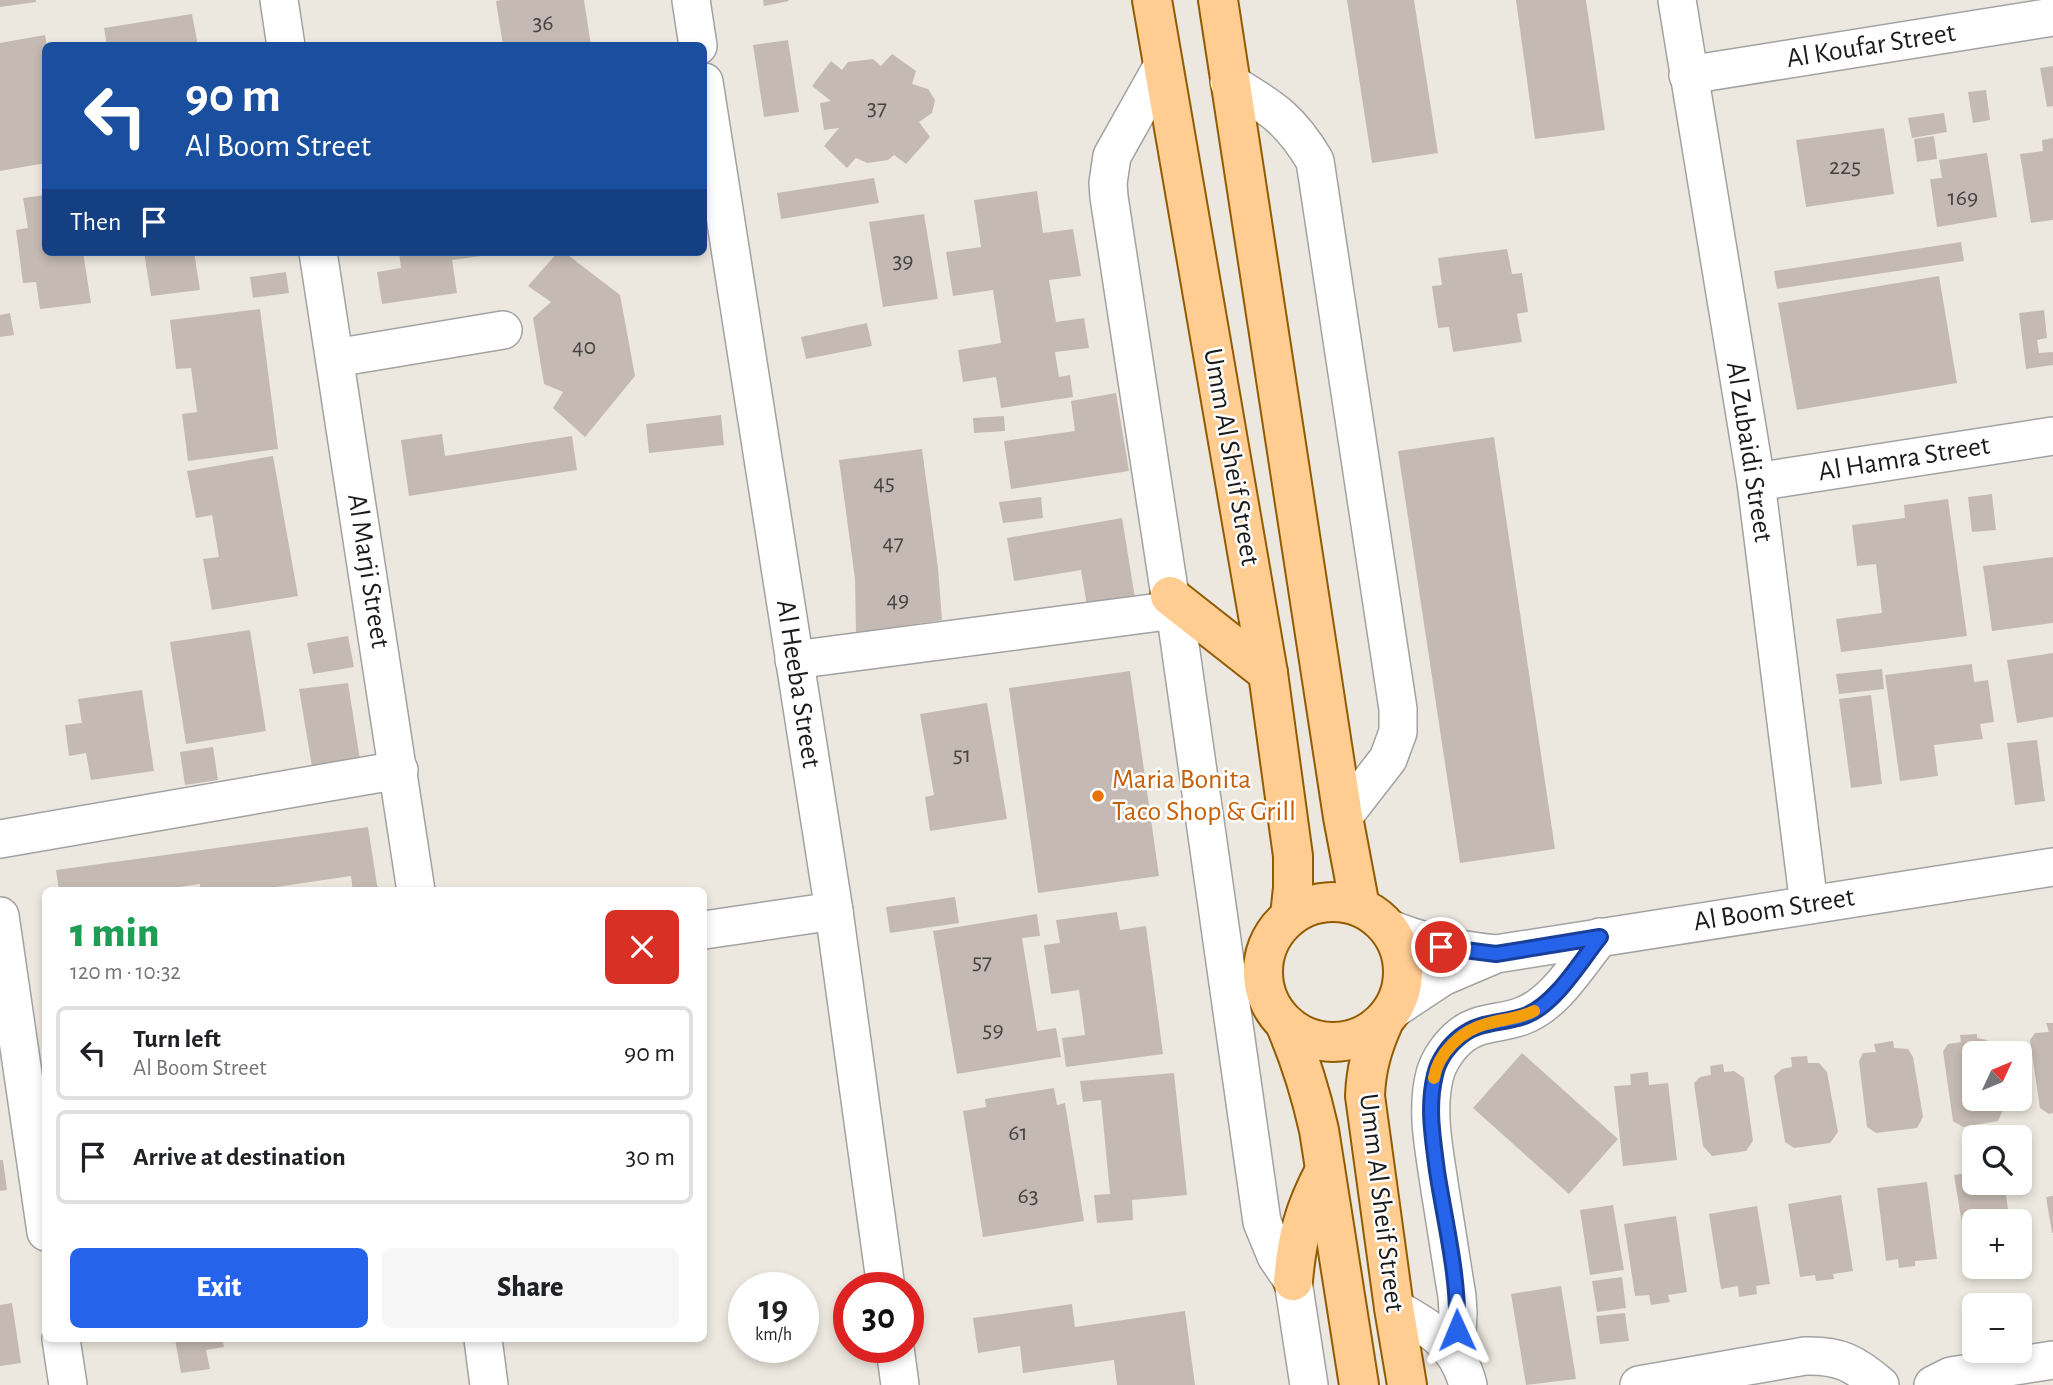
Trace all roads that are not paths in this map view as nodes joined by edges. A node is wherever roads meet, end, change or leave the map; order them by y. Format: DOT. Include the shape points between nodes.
graph roads {
  1 [pos="279,0"];
  2 [pos="691,0"];
  3 [pos="1152,0"];
  4 [pos="1217,0"];
  5 [pos="1677,0"];
  6 [pos="2053,17"];
  7 [pos="285,42"];
  8 [pos="697,42"];
  9 [pos="1163,65"];
  10 [pos="1688,75"];
  11 [pos="1229,82"];
  12 [pos="707,101"];
  13 [pos="319,256"];
  14 [pos="503,330"];
  15 [pos="335,358"];
  16 [pos="2053,436"];
  17 [pos="1756,482"];
  18 [pos="1172,603"];
  19 [pos="794,660"];
  20 [pos="1268,673"];
  21 [pos="399,771"];
  22 [pos="1343,817"];
  23 [pos="0,839"];
  24 [pos="2053,867"];
  25 [pos="415,887"];
  26 [pos="1809,905"];
  27 [pos="834,911"];
  28 [pos="0,916"];
  29 [pos="1290,916"];
  30 [pos="1374,917"];
  31 [pos="707,930"];
  32 [pos="1600,937"];
  33 [pos="1496,954"];
  34 [pos="1389,1016"];
  35 [pos="1286,1026"];
  36 [pos="1325,1170"];
  37 [pos="42,1205"];
  38 [pos="884,1272"];
  39 [pos="1293,1281"];
  40 [pos="1394,1308"];
  41 [pos="61,1342"];
  42 [pos="482,1342"];
  43 [pos="2053,1360"];
  44 [pos="897,1363"];
  45 [pos="1462,1370"];
  46 [pos="68,1385"];
  47 [pos="489,1385"];
  48 [pos="900,1385"];
  49 [pos="1308,1385"];
  50 [pos="1359,1385"];
  51 [pos="1407,1385"];
  52 [pos="1639,1385"];
  53 [pos="1880,1385"];
  54 [pos="1933,1385"];
  1 -- 7 [label="street"];
  2 -- 8 [label="street"];
  3 -- 9 [label="main road, Umm Al Sheif Street"];
  4 -- 11 [label="main road, Umm Al Sheif Street"];
  5 -- 10 [label="street, Al Zubaidi Street"];
  6 -- 10 [label="street, Al Koufar Street"];
  9 -- 18 [label="street" via="1118,143 1108,183"];
  9 -- 20 [label="main road, Umm Al Sheif Street"];
  10 -- 17 [label="street, Al Zubaidi Street"];
  11 -- 22 [label="main road, Umm Al Sheif Street"];
  11 -- 22 [label="street" via="1287,120 1315,161 1398,709 1398,732 1388,759"];
  12 -- 19 [label="street, Al Heeba Street"];
  13 -- 15 [label="street, Al Marji Street"];
  14 -- 15 [label="street"];
  15 -- 21 [label="street, Al Marji Street"];
  16 -- 17 [label="street, Al Hamra Street"];
  17 -- 26 [label="street, Al Zubaidi Street"];
  18 -- 19 [label="street"];
  18 -- 20 [label="main road"];
  18 -- 39 [label="street" via="1262,1222"];
  19 -- 27 [label="street, Al Heeba Street"];
  20 -- 29 [label="main road, Umm Al Sheif Street" via="1293,856"];
  21 -- 23 [label="street"];
  21 -- 25 [label="street, Al Marji Street"];
  22 -- 30 [label="main road, Umm Al Sheif Street"];
  24 -- 26 [label="street, Al Boom Street"];
  26 -- 32 [label="street, Al Boom Street"];
  27 -- 31 [label="street"];
  27 -- 38 [label="street, Al Heeba Street"];
  28 -- 37 [label="street"];
  29 -- 30 [label="main road" via="1324,902 1342,902"];
  29 -- 35 [label="main road" via="1271,940 1263,970 1273,1010"];
  30 -- 33 [label="street, Al Boom Street" via="1414,939"];
  30 -- 34 [label="main road" via="1398,943 1403,960 1403,985"];
  32 -- 33 [label="street, Al Boom Street"];
  32 -- 45 [label="street" via="1543,1006 1518,1018 1482,1024 1462,1035 1435,1072 1431,1130 1457,1296"];
  33 -- 34 [label="street, Al Boom Street" via="1442,977"];
  34 -- 35 [label="main road" via="1366,1035 1347,1042 1325,1043"];
  34 -- 40 [label="main road, Umm Al Sheif Street" via="1373,1046 1365,1096"];
  35 -- 36 [label="main road, Umm Al Sheif Street" via="1311,1094"];
  36 -- 39 [label="main road" via="1301,1223"];
  36 -- 50 [label="main road, Umm Al Sheif Street"];
  39 -- 49 [label="street"];
  40 -- 45 [label="street" via="1438,1334"];
  40 -- 51 [label="main road, Umm Al Sheif Street"];
  41 -- 46 [label="street"];
  42 -- 47 [label="street"];
  43 -- 54 [label="street" via="1951,1376"];
  44 -- 48 [label="street"];
  52 -- 53 [label="street" via="1805,1356 1843,1360"];
}
